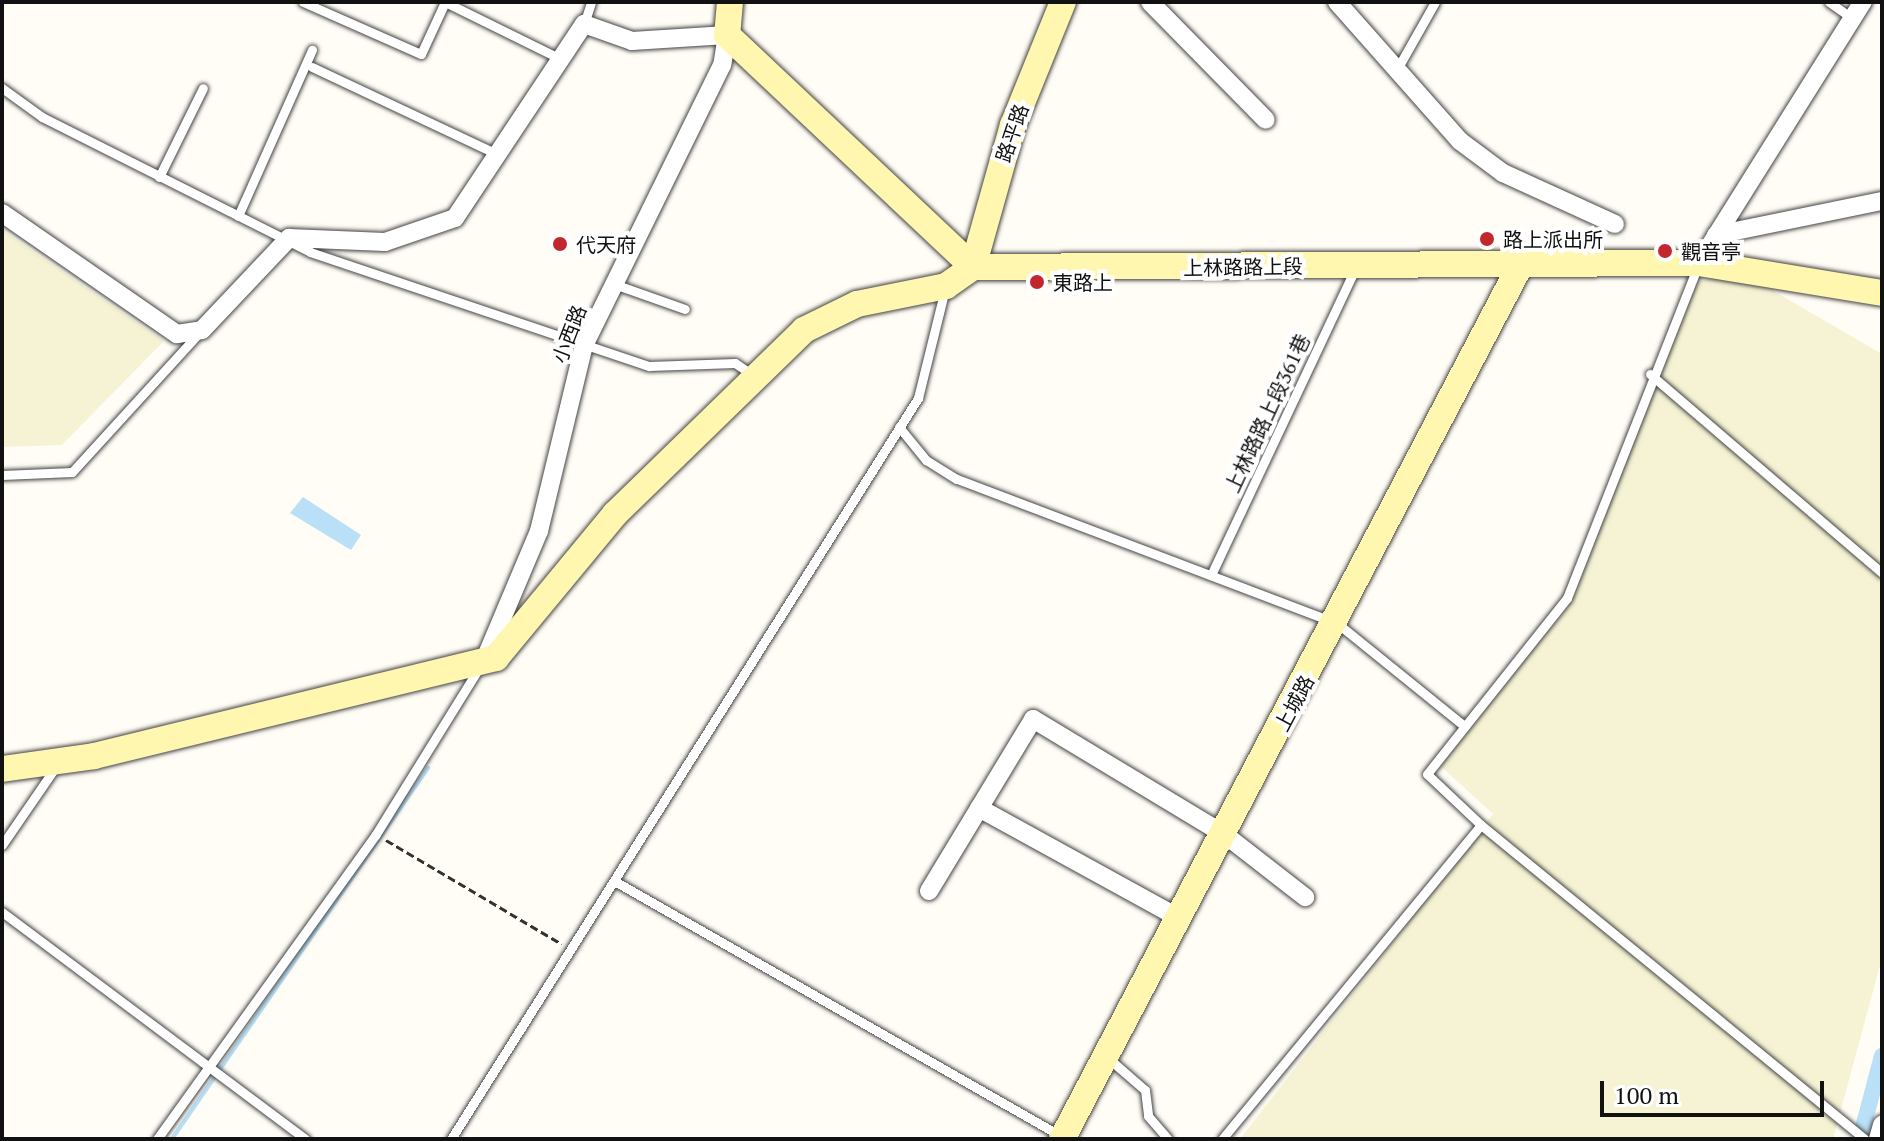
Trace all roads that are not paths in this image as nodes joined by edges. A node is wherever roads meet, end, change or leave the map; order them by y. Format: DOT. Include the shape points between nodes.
graph roads {
  1 [pos="303,2"];
  2 [pos="445,2"];
  3 [pos="591,2"];
  4 [pos="730,2"];
  5 [pos="1063,2"];
  6 [pos="1150,2"];
  7 [pos="1337,2"];
  8 [pos="1435,2"];
  9 [pos="1829,2"];
  10 [pos="1857,10"];
  11 [pos="584,24"];
  12 [pos="727,35"];
  13 [pos="312,50"];
  14 [pos="561,59"];
  15 [pos="312,67"];
  16 [pos="1394,73"];
  17 [pos="2,88"];
  18 [pos="203,88"];
  19 [pos="1266,120"];
  20 [pos="497,154"];
  21 [pos="159,177"];
  22 [pos="1882,201"];
  23 [pos="2,213"];
  24 [pos="238,216"];
  25 [pos="1615,224"];
  26 [pos="1716,235"];
  27 [pos="289,238"];
  28 [pos="1699,263"];
  29 [pos="1521,264"];
  30 [pos="1356,266"];
  31 [pos="973,267"];
  32 [pos="614,284"];
  33 [pos="946,286"];
  34 [pos="1882,293"];
  35 [pos="685,309"];
  36 [pos="202,330"];
  37 [pos="584,345"];
  38 [pos="1650,374"];
  39 [pos="754,376"];
  40 [pos="899,427"];
  41 [pos="2,475"];
  42 [pos="1882,573"];
  43 [pos="1211,575"];
  44 [pos="1337,623"];
  45 [pos="484,661"];
  46 [pos="1464,726"];
  47 [pos="60,761"];
  48 [pos="2,769"];
  49 [pos="979,808"];
  50 [pos="1481,825"];
  51 [pos="1224,834"];
  52 [pos="2,845"];
  53 [pos="618,883"];
  54 [pos="929,891"];
  55 [pos="1305,897"];
  56 [pos="2,912"];
  57 [pos="1179,918"];
  58 [pos="1105,1056"];
  59 [pos="207,1066"];
  60 [pos="1882,1125"];
  61 [pos="1062,1138"];
  62 [pos="157,1139"];
  63 [pos="305,1139"];
  64 [pos="451,1139"];
  65 [pos="1168,1139"];
  66 [pos="1222,1139"];
  67 [pos="1864,1139"];
  68 [pos="1878,1139"];
  1 -- 2 [label="lane" via="421,54"];
  2 -- 14 [label="lane"];
  3 -- 11 [label="lane"];
  4 -- 12 [label="street"];
  5 -- 31 [label="street, 路平路" via="1013,125"];
  6 -- 19 [label="street"];
  7 -- 16 [label="street"];
  8 -- 16 [label="lane"];
  9 -- 10 [label="lane"];
  10 -- 26 [label="street"];
  11 -- 12 [label="street" via="632,41"];
  11 -- 14 [label="street"];
  12 -- 31 [label="street"];
  12 -- 32 [label="street, 小西路" via="722,65"];
  13 -- 24 [label="lane"];
  14 -- 20 [label="street"];
  15 -- 20 [label="lane"];
  16 -- 25 [label="street" via="1503,173"];
  17 -- 21 [label="lane" via="42,117"];
  18 -- 21 [label="lane"];
  20 -- 27 [label="street" via="455,218 385,242"];
  21 -- 24 [label="lane"];
  22 -- 26 [label="street"];
  23 -- 36 [label="street" via="177,334"];
  24 -- 27 [label="lane"];
  26 -- 28 [label="street"];
  27 -- 36 [label="street"];
  27 -- 37 [label="lane"];
  28 -- 29 [label="street, 上林路路上段"];
  28 -- 34 [label="street, 上林路路上段"];
  28 -- 38 [label="lane"];
  29 -- 30 [label="street, 上林路路上段"];
  29 -- 44 [label="street, 上城路"];
  30 -- 31 [label="street, 上林路路上段"];
  30 -- 43 [label="lane, 上林路路上段361巷"];
  31 -- 33 [label="street"];
  32 -- 35 [label="lane"];
  32 -- 37 [label="street, 小西路"];
  33 -- 39 [label="street" via="857,304 804,330"];
  33 -- 40 [label="lane" via="918,398"];
  36 -- 41 [label="lane" via="72,472"];
  37 -- 39 [label="lane" via="649,366 735,363"];
  37 -- 45 [label="street, 小西路" via="539,531"];
  38 -- 42 [label="lane"];
  38 -- 46 [label="lane" via="1567,598"];
  39 -- 45 [label="street" via="615,514 531,621"];
  40 -- 43 [label="lane" via="926,460 957,479"];
  40 -- 53 [label="lane"];
  43 -- 44 [label="lane"];
  44 -- 46 [label="lane"];
  44 -- 51 [label="street, 上城路"];
  45 -- 47 [label="street"];
  45 -- 59 [label="lane" via="376,834"];
  46 -- 50 [label="lane" via="1427,774"];
  47 -- 48 [label="street"];
  47 -- 52 [label="lane"];
  49 -- 51 [label="street" via="1033,719"];
  49 -- 54 [label="street"];
  49 -- 57 [label="street"];
  50 -- 66 [label="lane"];
  50 -- 67 [label="lane"];
  51 -- 55 [label="street"];
  51 -- 57 [label="street, 上城路"];
  53 -- 61 [label="lane"];
  53 -- 64 [label="lane"];
  56 -- 59 [label="lane"];
  57 -- 58 [label="street, 上城路"];
  58 -- 61 [label="street, 上城路"];
  58 -- 65 [label="lane" via="1145,1090 1148,1116"];
  59 -- 62 [label="lane"];
  59 -- 63 [label="lane"];
  60 -- 68 [label="street"];
}
